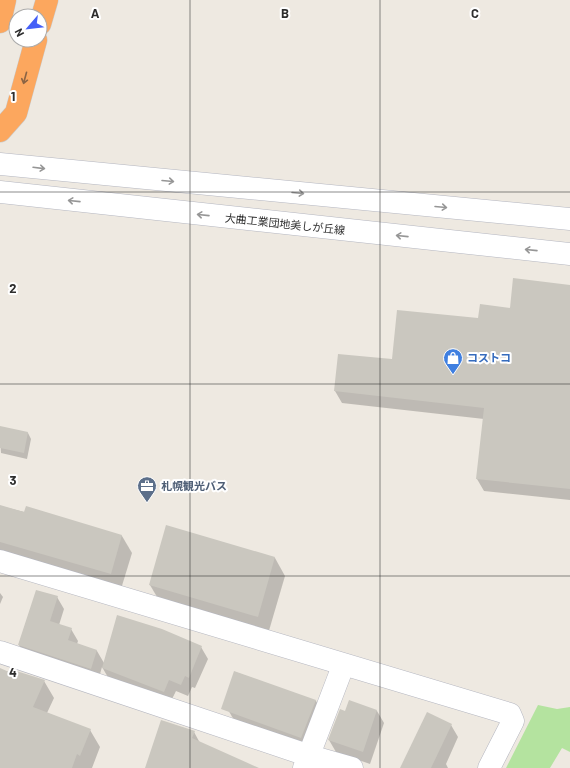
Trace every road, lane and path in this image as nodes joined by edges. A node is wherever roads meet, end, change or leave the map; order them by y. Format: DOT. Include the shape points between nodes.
graph roads {
  1 [pos="5,0"];
  2 [pos="0,22"];
  3 [pos="34,48"];
  4 [pos="0,131"];
  5 [pos="0,164"];
  6 [pos="0,192"];
  7 [pos="570,219"];
  8 [pos="570,254"];
  9 [pos="0,561"];
  10 [pos="0,652"];
  11 [pos="343,666"];
  12 [pos="307,762"];
  13 [pos="352,768"];
  14 [pos="489,768"];
  1 -- 2 [label="highway"];
  3 -- 4 [label="highway, one-way" via="16,113"];
  5 -- 7 [label="main road, one-way"];
  8 -- 6 [label="main road, 大曲工業団地美しが丘線, one-way"];
  9 -- 11 [label="main road"];
  10 -- 12 [label="main road"];
  11 -- 12 [label="main road"];
  11 -- 14 [label="main road" via="510,714 513,721"];
  12 -- 13 [label="main road"];
}
